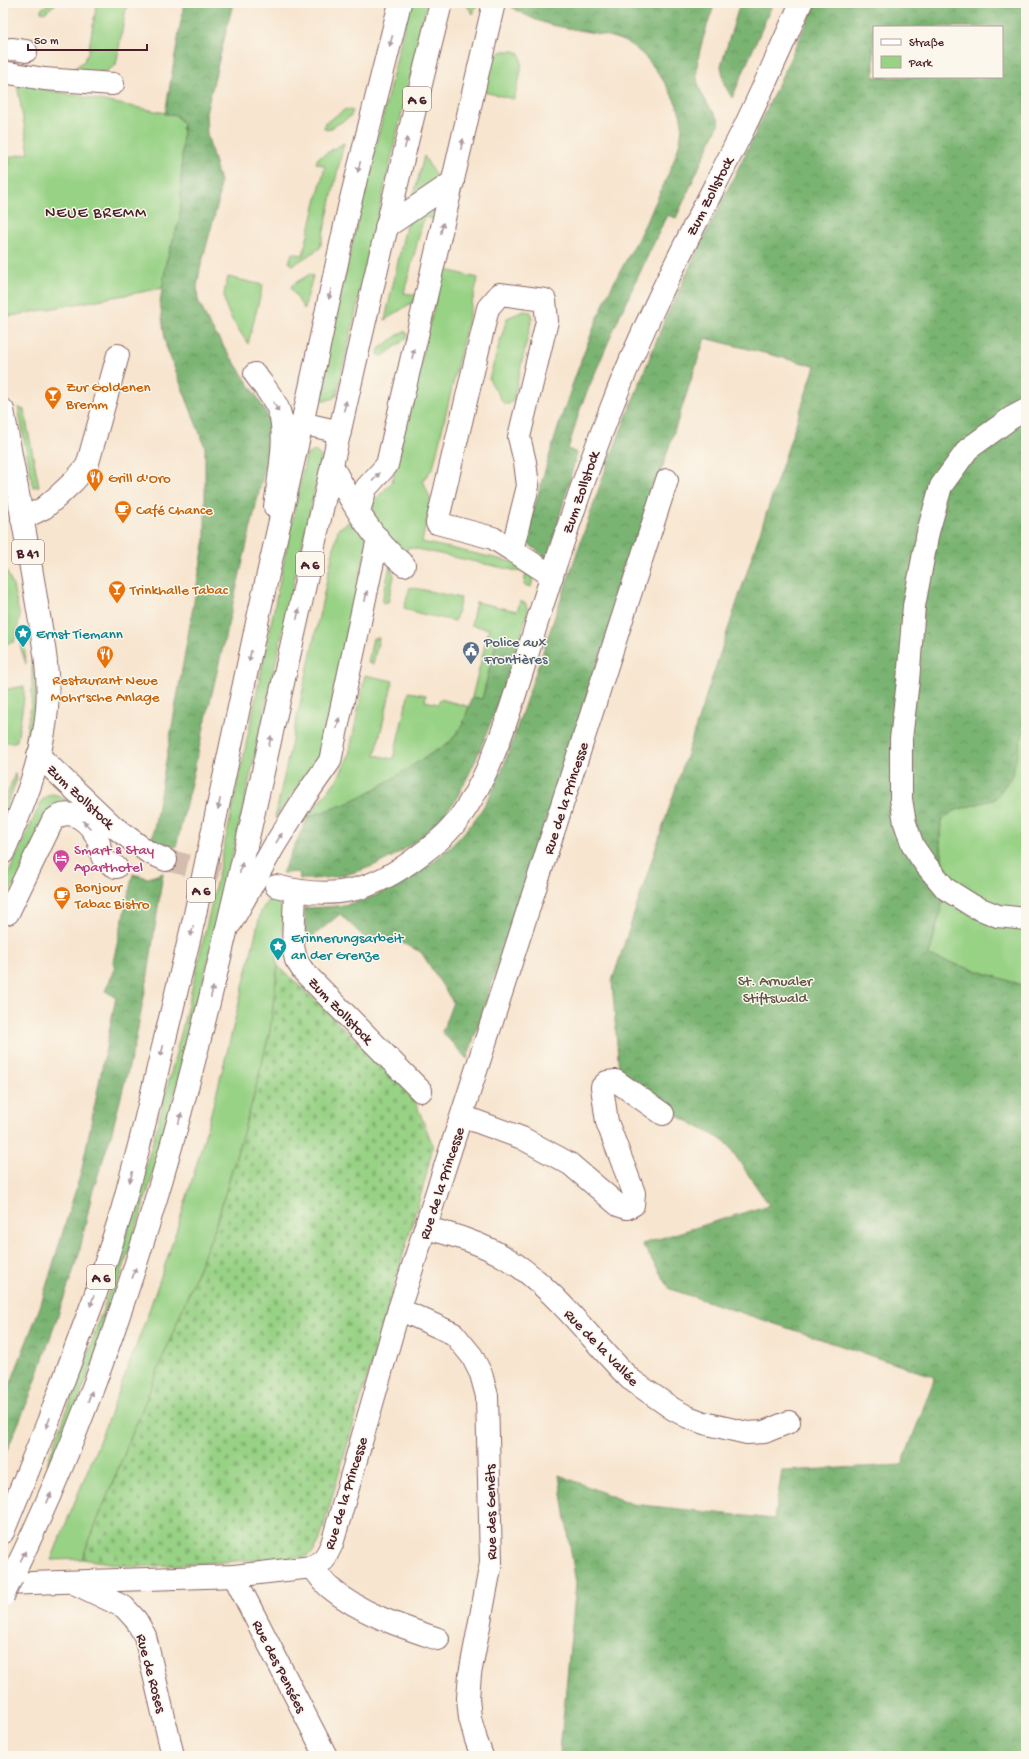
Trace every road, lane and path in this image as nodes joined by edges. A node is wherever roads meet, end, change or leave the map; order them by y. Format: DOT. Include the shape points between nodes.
graph roads {
  1 [pos="400,3"];
  2 [pos="441,3"];
  3 [pos="491,3"];
  4 [pos="801,3"];
  5 [pos="3,50"];
  6 [pos="26,51"];
  7 [pos="3,72"];
  8 [pos="112,84"];
  9 [pos="453,182"];
  10 [pos="386,227"];
  11 [pos="118,355"];
  12 [pos="255,374"];
  13 [pos="3,410"];
  14 [pos="1026,410"];
  15 [pos="302,423"];
  16 [pos="340,432"];
  17 [pos="332,466"];
  18 [pos="667,480"];
  19 [pos="359,511"];
  20 [pos="22,519"];
  21 [pos="378,538"];
  22 [pos="512,550"];
  23 [pos="404,565"];
  24 [pos="267,574"];
  25 [pos="552,576"];
  26 [pos="38,755"];
  27 [pos="3,853"];
  28 [pos="166,860"];
  29 [pos="116,867"];
  30 [pos="8,913"];
  31 [pos="1026,919"];
  32 [pos="226,933"];
  33 [pos="421,1091"];
  34 [pos="663,1114"];
  35 [pos="462,1116"];
  36 [pos="426,1228"];
  37 [pos="399,1309"];
  38 [pos="789,1422"];
  39 [pos="3,1532"];
  40 [pos="312,1567"];
  41 [pos="234,1576"];
  42 [pos="8,1581"];
  43 [pos="70,1581"];
  44 [pos="3,1596"];
  45 [pos="438,1639"];
  46 [pos="173,1756"];
  47 [pos="326,1756"];
  48 [pos="482,1756"];
  1 -- 15 [label="main road, A 6, one-way" via="349,207"];
  10 -- 2 [label="main road, A 6, one-way"];
  9 -- 3 [label="main road, one-way" via="493,7"];
  4 -- 25 [label="main road, Zum Zollstock" via="745,126 666,282 632,356 592,460"];
  5 -- 6 [label="main road"];
  7 -- 8 [label="main road"];
  9 -- 10 [label="main road"];
  19 -- 9 [label="main road, one-way" via="366,488 387,465"];
  16 -- 10 [label="main road, A 6, one-way"];
  11 -- 20 [label="main road" via="87,466 44,508"];
  12 -- 24 [label="main road, one-way" via="279,410 282,424"];
  13 -- 20 [label="main road, B 41"];
  14 -- 31 [label="main road" via="968,449 941,486 928,532 914,606 901,739 901,792 905,823 913,846 926,865 946,889 973,906 998,916"];
  15 -- 16 [label="main road"];
  15 -- 24 [label="main road, A 6"];
  16 -- 17 [label="main road, A 6"];
  17 -- 19 [label="main road"];
  32 -- 17 [label="main road, A 6, one-way"];
  18 -- 35 [label="main road, Rue de la Princesse"];
  19 -- 21 [label="main road"];
  20 -- 26 [label="main road, B 41" via="47,678 47,710"];
  21 -- 23 [label="main road" via="390,554"];
  32 -- 21 [label="main road, one-way" via="274,846 330,761"];
  22 -- 22 [label="main road" via="528,486 519,437 547,321 545,300 500,294 488,308 437,523 494,538"];
  22 -- 25 [label="main road"];
  24 -- 39 [label="main road, A 6, one-way" via="194,919 121,1214 73,1357"];
  25 -- 33 [label="main road, Zum Zollstock" via="512,704 491,759 472,799 452,828 414,860 374,883 354,890 332,893 313,894 286,888 296,960 304,972"];
  26 -- 27 [label="main road, B 41" via="20,813"];
  26 -- 28 [label="main road, Zum Zollstock" via="114,827 148,852"];
  29 -- 30 [label="main road, one-way" via="105,861 99,843 84,821 75,814 58,815 53,820"];
  42 -- 32 [label="main road, A 6, one-way" via="34,1534 77,1432 123,1305 170,1156"];
  34 -- 35 [label="main road, Rue de la Princesse" via="616,1081 607,1082 602,1087 607,1122 634,1193 633,1205 626,1208 618,1205 570,1164 522,1138"];
  35 -- 36 [label="main road, Rue de la Princesse"];
  36 -- 37 [label="main road, Rue de la Princesse"];
  36 -- 38 [label="main road, Rue de la Vallée" via="464,1238 506,1258 529,1274 630,1379 688,1418 747,1433 764,1432"];
  37 -- 40 [label="main road, Rue de la Princesse" via="332,1544 324,1560"];
  37 -- 48 [label="main road, Rue des Genêts" via="454,1334 472,1356 481,1374 487,1396 491,1563 470,1674 468,1698 472,1725"];
  40 -- 41 [label="main road, Rue de la Princesse"];
  40 -- 45 [label="main road" via="329,1587 348,1602 379,1618"];
  41 -- 43 [label="main road, Rue de la Princesse"];
  41 -- 47 [label="main road, Rue des Pensées"];
  42 -- 43 [label="main road, Rue de la Princesse"];
  42 -- 44 [label="main road, bridge"];
  43 -- 46 [label="main road, Rue de Roses" via="124,1607 136,1620 145,1636"];
}
